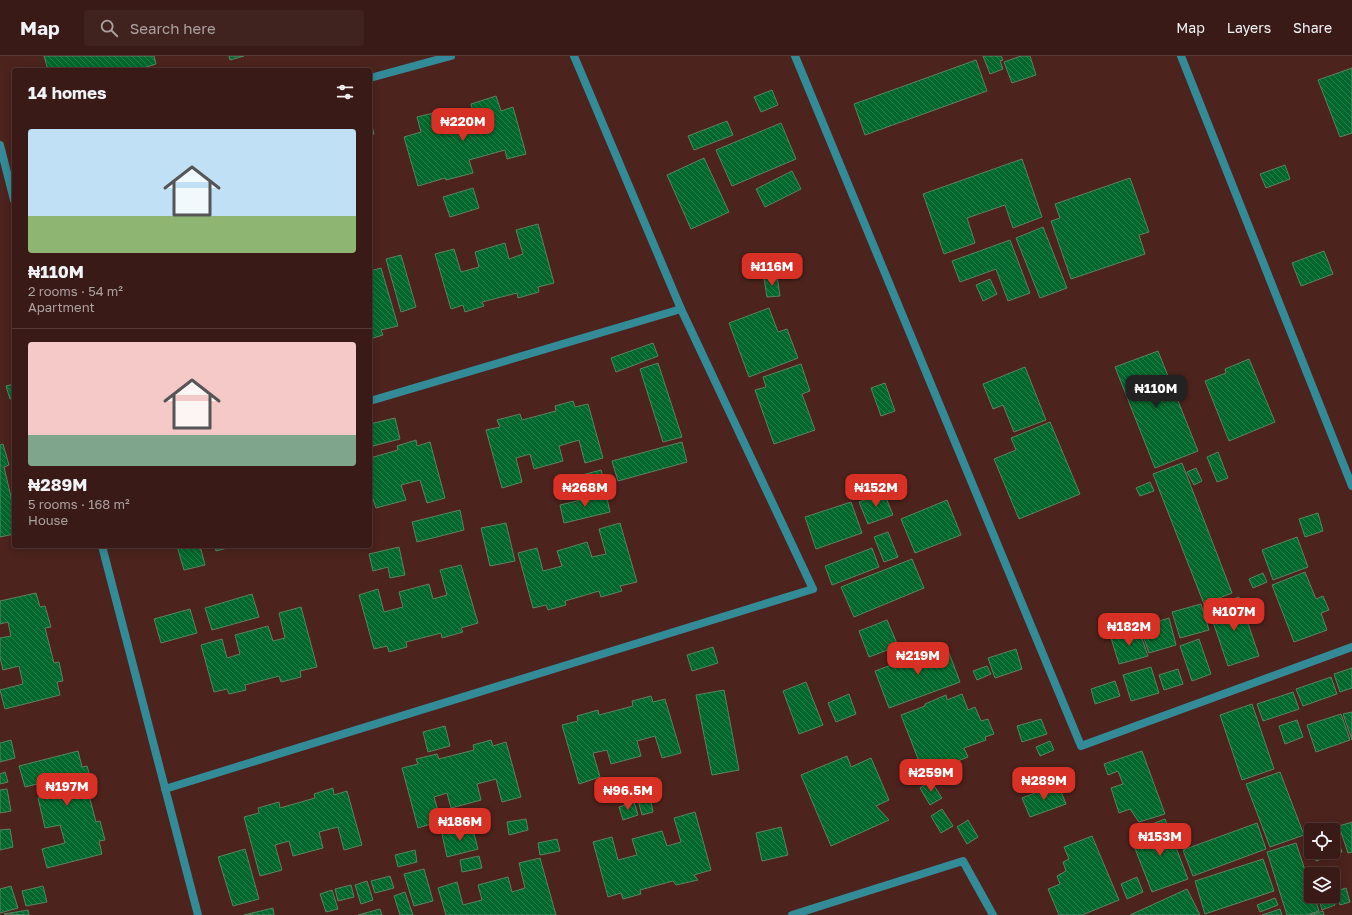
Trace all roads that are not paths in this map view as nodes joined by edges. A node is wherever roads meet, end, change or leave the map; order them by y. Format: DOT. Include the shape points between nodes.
graph roads {
  1 [pos="452,56"];
  2 [pos="574,56"];
  3 [pos="795,56"];
  4 [pos="1181,56"];
  5 [pos="372,77"];
  6 [pos="0,145"];
  7 [pos="11,174"];
  8 [pos="681,309"];
  9 [pos="372,400"];
  10 [pos="1352,486"];
  11 [pos="103,548"];
  12 [pos="1352,646"];
  13 [pos="165,789"];
  14 [pos="198,915"];
  15 [pos="792,915"];
  16 [pos="994,915"];
  1 -- 5 [label="street"];
  2 -- 8 [label="street"];
  3 -- 12 [label="street" via="1081,746"];
  4 -- 10 [label="street"];
  6 -- 7 [label="street"];
  8 -- 9 [label="street"];
  8 -- 13 [label="street" via="813,589"];
  11 -- 13 [label="street"];
  13 -- 14 [label="street"];
  15 -- 16 [label="street" via="963,861"];
}
